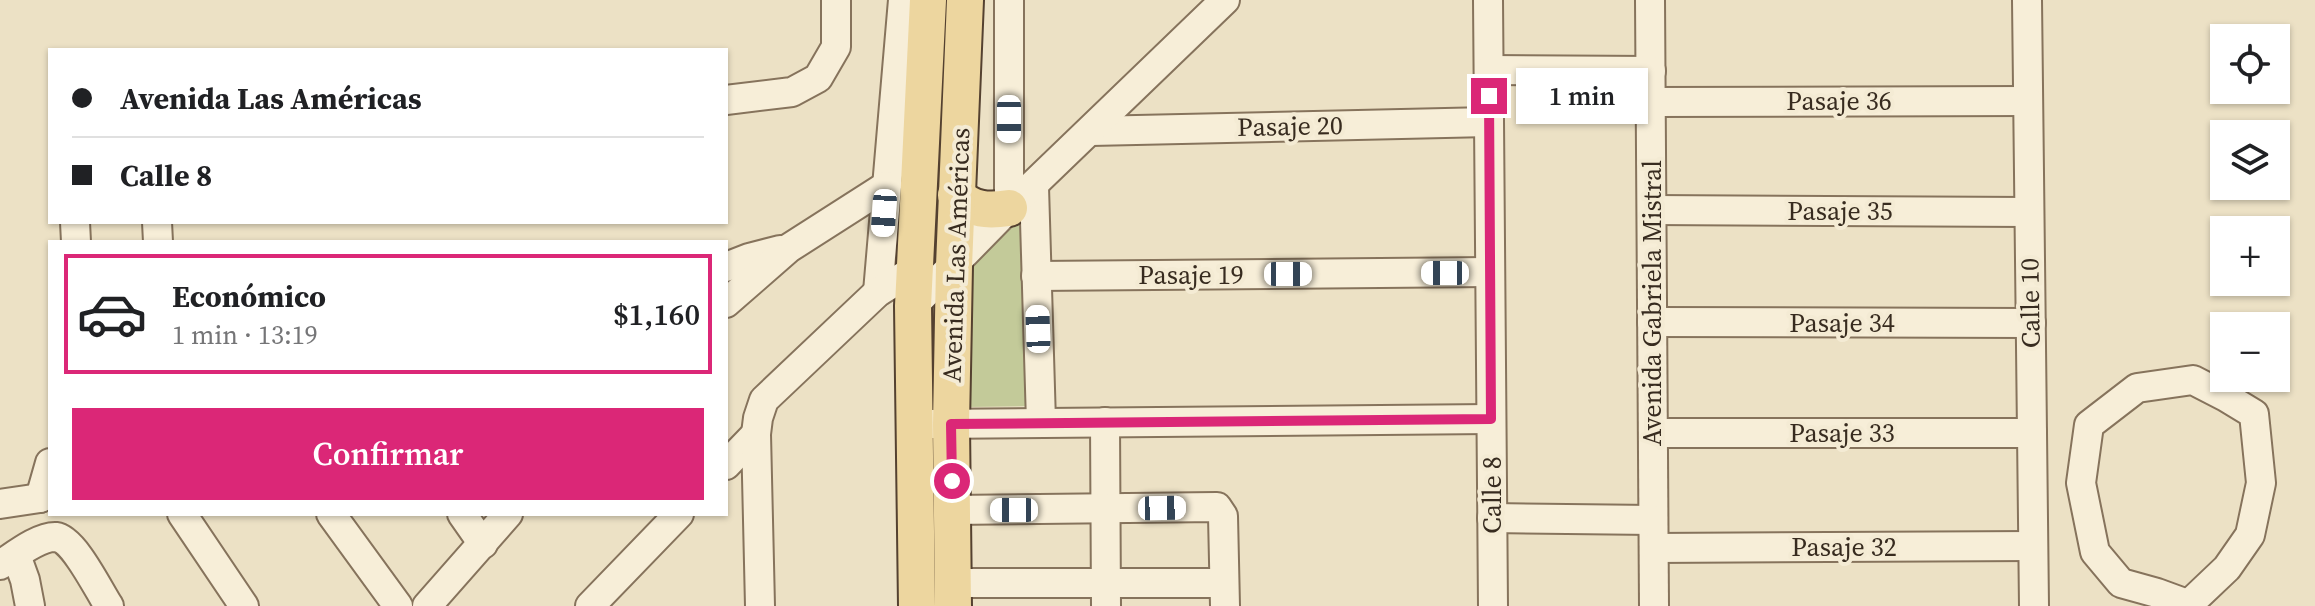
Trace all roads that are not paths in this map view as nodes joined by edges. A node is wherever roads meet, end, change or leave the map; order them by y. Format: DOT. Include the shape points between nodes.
graph roads {
  1 [pos="836,0"];
  2 [pos="903,0"];
  3 [pos="928,0"];
  4 [pos="965,0"];
  5 [pos="1009,0"];
  6 [pos="1225,0"];
  7 [pos="1488,0"];
  8 [pos="1650,0"];
  9 [pos="2027,0"];
  10 [pos="1489,70"];
  11 [pos="1651,71"];
  12 [pos="728,100"];
  13 [pos="2028,101"];
  14 [pos="1651,102"];
  15 [pos="1489,122"];
  16 [pos="1091,131"];
  17 [pos="886,186"];
  18 [pos="956,195"];
  19 [pos="1022,198"];
  20 [pos="1652,210"];
  21 [pos="2029,212"];
  22 [pos="916,233"];
  23 [pos="789,248"];
  24 [pos="728,266"];
  25 [pos="954,266"];
  26 [pos="914,270"];
  27 [pos="1490,272"];
  28 [pos="1036,276"];
  29 [pos="878,292"];
  30 [pos="728,301"];
  31 [pos="913,306"];
  32 [pos="1652,322"];
  33 [pos="2031,323"];
  34 [pos="1491,419"];
  35 [pos="1041,422"];
  36 [pos="1105,422"];
  37 [pos="914,424"];
  38 [pos="951,424"];
  39 [pos="1653,433"];
  40 [pos="2032,433"];
  41 [pos="756,434"];
  42 [pos="728,463"];
  43 [pos="48,476"];
  44 [pos="45,496"];
  45 [pos="0,504"];
  46 [pos="1106,509"];
  47 [pos="952,510"];
  48 [pos="183,516"];
  49 [pos="332,516"];
  50 [pos="463,516"];
  51 [pos="506,516"];
  52 [pos="677,516"];
  53 [pos="1492,518"];
  54 [pos="1653,520"];
  55 [pos="483,544"];
  56 [pos="2033,546"];
  57 [pos="1654,548"];
  58 [pos="8,560"];
  59 [pos="953,594"];
  60 [pos="1106,594"];
  61 [pos="1224,594"];
  62 [pos="2187,605"];
  63 [pos="30,606"];
  64 [pos="109,606"];
  65 [pos="244,606"];
  66 [pos="398,606"];
  67 [pos="427,606"];
  68 [pos="590,606"];
  69 [pos="760,606"];
  70 [pos="917,606"];
  71 [pos="1493,606"];
  72 [pos="1654,606"];
  73 [pos="2034,606"];
  1 -- 12 [label="street" via="836,47 818,78 792,92"];
  2 -- 17 [label="street"];
  3 -- 22 [label="main road, Avenida Las Américas"];
  4 -- 18 [label="main road, Avenida Las Américas"];
  5 -- 19 [label="street, Avenida Las Américas"];
  6 -- 16 [label="street"];
  7 -- 10 [label="street, Calle 8"];
  8 -- 11 [label="street, Avenida Gabriela Mistral"];
  9 -- 13 [label="street, Calle 10"];
  10 -- 11 [label="street"];
  10 -- 15 [label="street, Calle 8"];
  11 -- 14 [label="street, Avenida Gabriela Mistral"];
  13 -- 14 [label="street, Pasaje 36"];
  13 -- 21 [label="street, Calle 10"];
  14 -- 20 [label="street, Avenida Gabriela Mistral"];
  15 -- 16 [label="street, Pasaje 20"];
  15 -- 27 [label="street, Calle 8"];
  16 -- 19 [label="street"];
  17 -- 23 [label="street"];
  17 -- 29 [label="street"];
  18 -- 19 [label="main road" via="979,210"];
  18 -- 25 [label="main road, Avenida Las Américas"];
  19 -- 25 [label="street"];
  19 -- 28 [label="street, Avenida Las Américas"];
  20 -- 21 [label="street, Pasaje 35"];
  20 -- 32 [label="street, Avenida Gabriela Mistral"];
  21 -- 33 [label="street, Calle 10"];
  22 -- 25 [label="street" via="933,260"];
  22 -- 26 [label="main road, Avenida Las Américas"];
  23 -- 24 [label="street"];
  23 -- 30 [label="street"];
  25 -- 31 [label="street"];
  25 -- 38 [label="main road, Avenida Las Américas"];
  26 -- 29 [label="street"];
  26 -- 31 [label="main road, Avenida Las Américas"];
  27 -- 28 [label="street, Pasaje 19"];
  27 -- 34 [label="street, Calle 8"];
  28 -- 35 [label="street, Avenida Las Américas"];
  29 -- 41 [label="street" via="764,400"];
  31 -- 37 [label="main road, Avenida Las Américas"];
  32 -- 33 [label="street, Pasaje 34"];
  32 -- 39 [label="street, Avenida Gabriela Mistral"];
  33 -- 40 [label="street, Calle 10"];
  34 -- 36 [label="street"];
  34 -- 53 [label="street, Calle 8"];
  35 -- 36 [label="street"];
  35 -- 38 [label="street"];
  36 -- 46 [label="street"];
  37 -- 38 [label="street"];
  37 -- 70 [label="main road, Avenida Las Américas"];
  38 -- 47 [label="main road, Avenida Las Américas"];
  39 -- 40 [label="street, Pasaje 33"];
  39 -- 54 [label="street, Avenida Gabriela Mistral"];
  40 -- 56 [label="street, Calle 10"];
  41 -- 42 [label="street"];
  41 -- 69 [label="street"];
  43 -- 44 [label="street"];
  44 -- 45 [label="street"];
  46 -- 47 [label="street"];
  46 -- 60 [label="street"];
  46 -- 61 [label="street" via="1217,507 1223,516"];
  47 -- 59 [label="main road, Avenida Las Américas"];
  48 -- 65 [label="street"];
  49 -- 66 [label="street"];
  50 -- 55 [label="street"];
  51 -- 55 [label="street"];
  52 -- 68 [label="street"];
  53 -- 54 [label="street"];
  53 -- 71 [label="street, Calle 8"];
  54 -- 57 [label="street, Avenida Gabriela Mistral"];
  55 -- 67 [label="street"];
  56 -- 57 [label="street, Pasaje 32"];
  56 -- 73 [label="street, Calle 10"];
  57 -- 72 [label="street, Avenida Gabriela Mistral"];
  58 -- 63 [label="street" via="25,580"];
  58 -- 64 [label="street" via="36,542 56,537 70,543"];
  59 -- 60 [label="street"];
  60 -- 61 [label="street"];
  62 -- 62 [label="street" via="2227,568 2250,535 2261,483 2254,414 2193,380 2137,388 2089,425 2081,483 2095,552 2121,583"];
}
